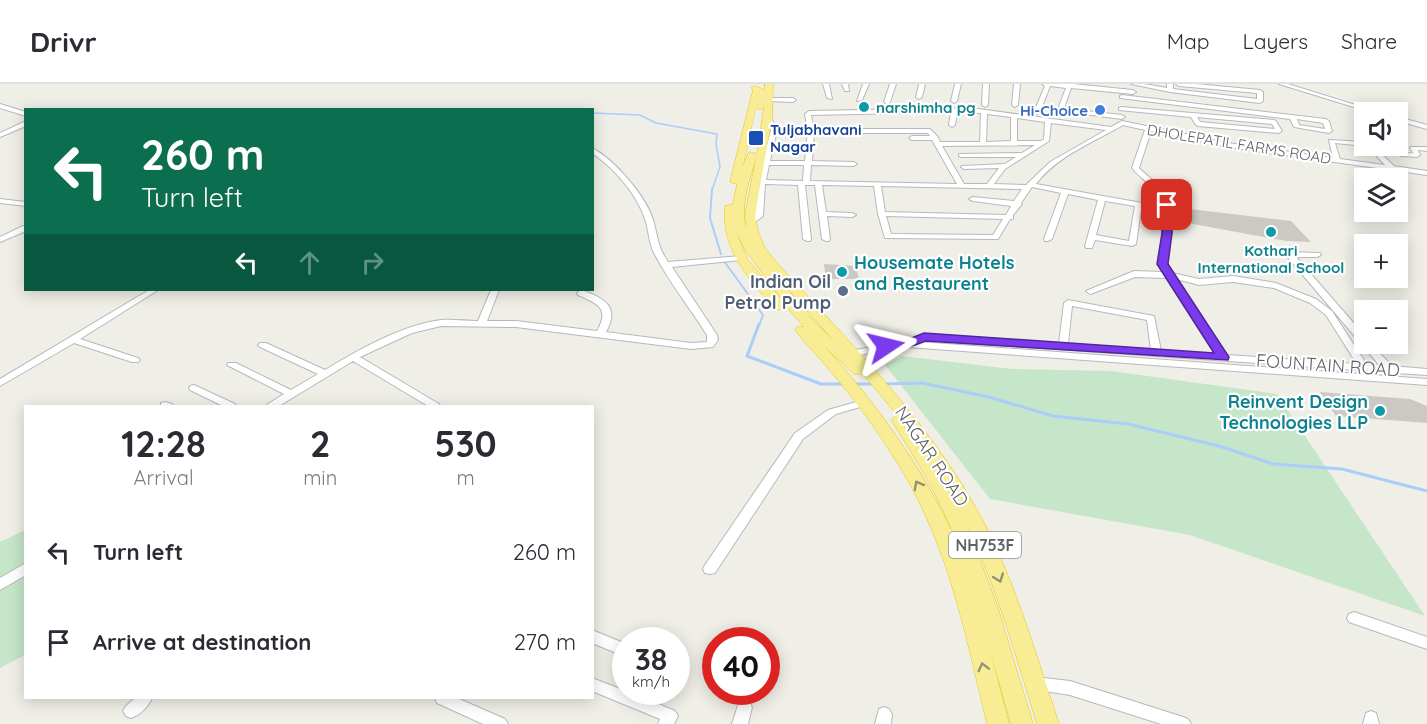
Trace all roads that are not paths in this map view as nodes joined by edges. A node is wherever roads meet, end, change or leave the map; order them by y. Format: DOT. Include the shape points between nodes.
graph roads {
  1 [pos="826,84"];
  2 [pos="866,84"];
  3 [pos="893,84"];
  4 [pos="922,84"];
  5 [pos="958,84"];
  6 [pos="986,84"];
  7 [pos="1017,84"];
  8 [pos="1047,84"];
  9 [pos="1134,84"];
  10 [pos="1179,84"];
  11 [pos="1282,84"];
  12 [pos="769,85"];
  13 [pos="1069,85"];
  14 [pos="755,86"];
  15 [pos="1170,87"];
  16 [pos="1212,87"];
  17 [pos="1124,91"];
  18 [pos="1214,95"];
  19 [pos="919,97"];
  20 [pos="830,98"];
  21 [pos="770,100"];
  22 [pos="792,100"];
  23 [pos="859,100"];
  24 [pos="954,101"];
  25 [pos="887,102"];
  26 [pos="1015,105"];
  27 [pos="0,106"];
  28 [pos="1354,106"];
  29 [pos="984,108"];
  30 [pos="1121,109"];
  31 [pos="954,110"];
  32 [pos="1037,112"];
  33 [pos="1272,112"];
  34 [pos="24,113"];
  35 [pos="1086,113"];
  36 [pos="1059,114"];
  37 [pos="1014,115"];
  38 [pos="1192,115"];
  39 [pos="1293,118"];
  40 [pos="1048,120"];
  41 [pos="1122,120"];
  42 [pos="764,121"];
  43 [pos="1066,122"];
  44 [pos="1408,122"];
  45 [pos="24,124"];
  46 [pos="952,125"];
  47 [pos="1427,127"];
  48 [pos="1113,129"];
  49 [pos="1149,130"];
  50 [pos="811,131"];
  51 [pos="1066,134"];
  52 [pos="0,135"];
  53 [pos="912,138"];
  54 [pos="938,141"];
  55 [pos="1014,143"];
  56 [pos="1043,143"];
  57 [pos="1354,143"];
  58 [pos="983,144"];
  59 [pos="1427,149"];
  60 [pos="594,152"];
  61 [pos="961,155"];
  62 [pos="1023,155"];
  63 [pos="1380,156"];
  64 [pos="1337,160"];
  65 [pos="767,163"];
  66 [pos="807,163"];
  67 [pos="854,164"];
  68 [pos="964,166"];
  69 [pos="1006,166"];
  70 [pos="1392,168"];
  71 [pos="1408,170"];
  72 [pos="1419,172"];
  73 [pos="1427,172"];
  74 [pos="762,182"];
  75 [pos="803,183"];
  76 [pos="818,183"];
  77 [pos="877,184"];
  78 [pos="964,186"];
  79 [pos="989,186"];
  80 [pos="1029,186"];
  81 [pos="1065,191"];
  82 [pos="1102,198"];
  83 [pos="973,199"];
  84 [pos="0,201"];
  85 [pos="24,204"];
  86 [pos="1018,204"];
  87 [pos="822,214"];
  88 [pos="852,214"];
  89 [pos="882,214"];
  90 [pos="981,216"];
  91 [pos="1010,217"];
  92 [pos="751,223"];
  93 [pos="24,229"];
  94 [pos="1092,237"];
  95 [pos="807,239"];
  96 [pos="826,239"];
  97 [pos="1048,239"];
  98 [pos="0,240"];
  99 [pos="1089,246"];
  100 [pos="1317,255"];
  101 [pos="741,258"];
  102 [pos="666,265"];
  103 [pos="1168,275"];
  104 [pos="152,291"];
  105 [pos="495,291"];
  106 [pos="1090,291"];
  107 [pos="581,293"];
  108 [pos="482,323"];
  109 [pos="1354,329"];
  110 [pos="600,334"];
  111 [pos="72,339"];
  112 [pos="907,344"];
  113 [pos="263,345"];
  114 [pos="816,345"];
  115 [pos="1063,346"];
  116 [pos="1156,352"];
  117 [pos="1168,353"];
  118 [pos="1375,354"];
  119 [pos="848,355"];
  120 [pos="353,357"];
  121 [pos="1223,357"];
  122 [pos="135,360"];
  123 [pos="1172,364"];
  124 [pos="232,366"];
  125 [pos="1364,368"];
  126 [pos="1389,370"];
  127 [pos="1427,372"];
  128 [pos="326,373"];
  129 [pos="1399,380"];
  130 [pos="1427,382"];
  131 [pos="0,383"];
  132 [pos="865,386"];
  133 [pos="194,388"];
  134 [pos="292,394"];
  135 [pos="229,405"];
  136 [pos="274,405"];
  137 [pos="433,405"];
  138 [pos="24,569"];
  139 [pos="710,569"];
  140 [pos="0,585"];
  141 [pos="1354,618"];
  142 [pos="594,637"];
  143 [pos="1427,643"];
  144 [pos="612,645"];
  145 [pos="594,685"];
  146 [pos="1044,685"];
  147 [pos="612,689"];
  148 [pos="144,699"];
  149 [pos="444,699"];
  150 [pos="654,705"];
  151 [pos="744,707"];
  152 [pos="131,711"];
  153 [pos="500,724"];
  154 [pos="666,724"];
  155 [pos="740,724"];
  156 [pos="998,724"];
  157 [pos="1022,724"];
  158 [pos="1048,724"];
  159 [pos="1183,724"];
  1 -- 20 [label="street"];
  2 -- 23 [label="street"];
  3 -- 25 [label="street"];
  4 -- 19 [label="street"];
  5 -- 24 [label="street"];
  6 -- 29 [label="street"];
  7 -- 26 [label="street"];
  8 -- 13 [label="street"];
  8 -- 32 [label="street"];
  9 -- 15 [label="street"];
  10 -- 16 [label="street"];
  11 -- 28 [label="street"];
  12 -- 14 [label="highway"];
  12 -- 21 [label="highway"];
  13 -- 17 [label="street"];
  13 -- 36 [label="street"];
  14 -- 42 [label="highway" via="762,92"];
  14 -- 101 [label="highway, NAGAR ROAD / NH753F" via="728,214 729,234"];
  15 -- 18 [label="street"];
  16 -- 18 [label="street"];
  16 -- 18 [label="street" via="1260,92 1260,101"];
  17 -- 30 [label="street"];
  17 -- 33 [label="street"];
  17 -- 33 [label="street" via="1133,98 1134,108 1162,110 1159,102 1180,104 1180,111 1216,116 1214,108 1236,111 1238,117 1273,120"];
  21 -- 22 [label="street"];
  21 -- 42 [label="highway"];
  27 -- 34 [label="street"];
  29 -- 31 [label="street"];
  29 -- 37 [label="street"];
  29 -- 58 [label="street"];
  30 -- 38 [label="street"];
  30 -- 41 [label="street"];
  31 -- 46 [label="street"];
  31 -- 50 [label="street" via="924,114 811,112"];
  33 -- 39 [label="street"];
  35 -- 41 [label="street, DHOLEPATIL FARMS ROAD"];
  37 -- 40 [label="street"];
  37 -- 55 [label="street"];
  38 -- 38 [label="street" via="1274,122 1279,131 1198,124"];
  39 -- 39 [label="street" via="1326,121 1329,131 1296,126"];
  40 -- 43 [label="street"];
  40 -- 56 [label="street" via="1048,139"];
  41 -- 48 [label="street"];
  41 -- 49 [label="street, DHOLEPATIL FARMS ROAD"];
  42 -- 65 [label="street" via="774,130"];
  42 -- 92 [label="highway"];
  42 -- 119 [label="highway" via="738,214 740,230 746,245 778,288 806,320"];
  43 -- 48 [label="street"];
  43 -- 51 [label="street"];
  44 -- 47 [label="street"];
  45 -- 52 [label="street"];
  48 -- 80 [label="street" via="1046,168"];
  49 -- 64 [label="street, DHOLEPATIL FARMS ROAD"];
  49 -- 103 [label="street" via="1135,168 1167,203 1162,264"];
  50 -- 54 [label="street" via="926,130"];
  50 -- 66 [label="street"];
  53 -- 54 [label="street"];
  54 -- 58 [label="street"];
  54 -- 78 [label="street"];
  55 -- 56 [label="street"];
  55 -- 58 [label="street"];
  56 -- 62 [label="street"];
  57 -- 64 [label="street" via="1331,141"];
  59 -- 72 [label="street" via="1413,148 1417,155 1403,155"];
  60 -- 102 [label="street" via="640,201 651,223 656,250"];
  61 -- 62 [label="street"];
  62 -- 69 [label="street"];
  63 -- 70 [label="street"];
  64 -- 70 [label="street, DHOLEPATIL FARMS ROAD"];
  65 -- 66 [label="street"];
  65 -- 74 [label="street"];
  66 -- 67 [label="street"];
  66 -- 75 [label="street"];
  68 -- 69 [label="street"];
  69 -- 79 [label="street"];
  71 -- 72 [label="street, DHOLEPATIL FARMS ROAD"];
  72 -- 73 [label="street, DHOLEPATIL FARMS ROAD"];
  74 -- 75 [label="street"];
  74 -- 92 [label="street" via="759,216"];
  75 -- 76 [label="street"];
  75 -- 95 [label="street"];
  76 -- 77 [label="street"];
  76 -- 87 [label="street"];
  77 -- 78 [label="street"];
  77 -- 89 [label="street"];
  78 -- 79 [label="street"];
  78 -- 83 [label="street"];
  79 -- 80 [label="street"];
  80 -- 81 [label="street"];
  80 -- 86 [label="street"];
  81 -- 82 [label="street"];
  81 -- 97 [label="street"];
  82 -- 94 [label="street"];
  82 -- 94 [label="street" via="1138,205 1131,248"];
  83 -- 86 [label="street"];
  83 -- 90 [label="street"];
  84 -- 85 [label="street"];
  86 -- 91 [label="street"];
  87 -- 88 [label="street"];
  87 -- 96 [label="street"];
  89 -- 90 [label="street"];
  89 -- 91 [label="street" via="888,236 993,238"];
  90 -- 91 [label="street"];
  92 -- 119 [label="highway" via="760,249"];
  93 -- 98 [label="street"];
  94 -- 99 [label="street"];
  100 -- 109 [label="street" via="1290,254"];
  101 -- 102 [label="street"];
  101 -- 114 [label="highway, NAGAR ROAD / NH753F"];
  102 -- 110 [label="street" via="712,335 710,345"];
  103 -- 106 [label="street" via="1134,274"];
  103 -- 121 [label="street"];
  103 -- 125 [label="street" via="1199,282 1257,282 1306,297 1329,313"];
  104 -- 111 [label="street"];
  105 -- 108 [label="street"];
  107 -- 110 [label="street" via="599,301 609,313 610,320"];
  108 -- 110 [label="street"];
  108 -- 120 [label="street" via="427,325"];
  111 -- 122 [label="street"];
  111 -- 131 [label="street"];
  112 -- 115 [label="street, FOUNTAIN ROAD" via="924,337"];
  112 -- 119 [label="street, FOUNTAIN ROAD"];
  112 -- 123 [label="street, FOUNTAIN ROAD"];
  113 -- 128 [label="street"];
  114 -- 119 [label="highway"];
  114 -- 132 [label="highway, NAGAR ROAD / NH753F"];
  115 -- 116 [label="street, FOUNTAIN ROAD"];
  115 -- 116 [label="street" via="1068,303 1151,318"];
  116 -- 117 [label="street, FOUNTAIN ROAD"];
  117 -- 121 [label="street, FOUNTAIN ROAD"];
  117 -- 123 [label="street"];
  118 -- 126 [label="street"];
  119 -- 132 [label="highway"];
  120 -- 128 [label="street"];
  120 -- 137 [label="street"];
  121 -- 125 [label="street, FOUNTAIN ROAD"];
  123 -- 129 [label="street, FOUNTAIN ROAD"];
  124 -- 134 [label="street"];
  125 -- 126 [label="street, FOUNTAIN ROAD"];
  126 -- 127 [label="street, FOUNTAIN ROAD"];
  126 -- 129 [label="street"];
  128 -- 134 [label="street"];
  129 -- 130 [label="street, FOUNTAIN ROAD"];
  132 -- 139 [label="street" via="799,436"];
  156 -- 132 [label="highway, NAGAR ROAD / NH753F, one-way" via="959,573 939,523"];
  132 -- 157 [label="highway" via="903,426 953,512 974,566"];
  132 -- 158 [label="highway, NAGAR ROAD / NH753F, one-way" via="920,432 974,519 997,572"];
  133 -- 135 [label="street"];
  134 -- 136 [label="street"];
  138 -- 140 [label="street"];
  141 -- 143 [label="street"];
  142 -- 144 [label="street"];
  145 -- 147 [label="street"];
  146 -- 159 [label="street" via="1070,688"];
  148 -- 152 [label="street"];
  149 -- 153 [label="street"];
  150 -- 154 [label="street" via="670,716"];
  151 -- 155 [label="street"];
}
